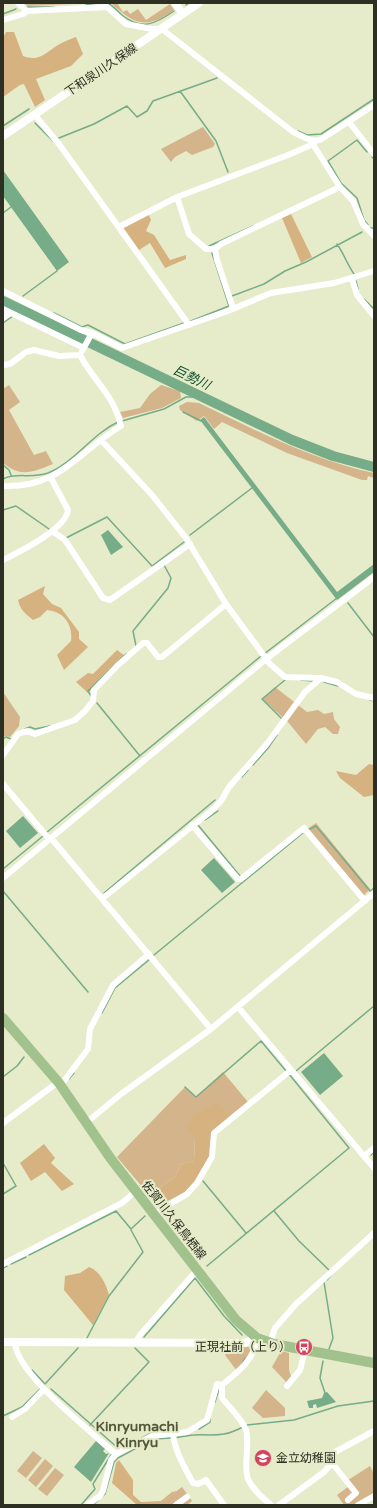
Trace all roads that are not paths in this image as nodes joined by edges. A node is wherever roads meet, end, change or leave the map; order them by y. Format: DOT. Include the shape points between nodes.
graph roads {
  1 [pos="18,3"];
  2 [pos="175,3"];
  3 [pos="199,3"];
  4 [pos="27,11"];
  5 [pos="183,14"];
  6 [pos="3,20"];
  7 [pos="162,29"];
  8 [pos="374,105"];
  9 [pos="36,114"];
  10 [pos="349,122"];
  11 [pos="3,136"];
  12 [pos="314,141"];
  13 [pos="374,154"];
  14 [pos="340,188"];
  15 [pos="177,197"];
  16 [pos="119,227"];
  17 [pos="374,236"];
  18 [pos="215,249"];
  19 [pos="374,271"];
  20 [pos="352,279"];
  21 [pos="3,291"];
  22 [pos="233,308"];
  23 [pos="3,309"];
  24 [pos="10,313"];
  25 [pos="374,316"];
  26 [pos="3,318"];
  27 [pos="189,325"];
  28 [pos="92,333"];
  29 [pos="84,348"];
  30 [pos="80,355"];
  31 [pos="3,365"];
  32 [pos="101,440"];
  33 [pos="51,478"];
  34 [pos="3,486"];
  35 [pos="52,531"];
  36 [pos="190,544"];
  37 [pos="3,560"];
  38 [pos="374,577"];
  39 [pos="226,604"];
  40 [pos="266,659"];
  41 [pos="321,678"];
  42 [pos="374,698"];
  43 [pos="3,755"];
  44 [pos="3,784"];
  45 [pos="192,825"];
  46 [pos="50,839"];
  47 [pos="3,878"];
  48 [pos="374,894"];
  49 [pos="103,898"];
  50 [pos="364,901"];
  51 [pos="149,954"];
  52 [pos="238,1006"];
  53 [pos="3,1018"];
  54 [pos="211,1029"];
  55 [pos="289,1072"];
  56 [pos="59,1083"];
  57 [pos="3,1123"];
  58 [pos="86,1123"];
  59 [pos="374,1148"];
  60 [pos="364,1156"];
  61 [pos="374,1168"];
  62 [pos="136,1191"];
  63 [pos="154,1214"];
  64 [pos="374,1233"];
  65 [pos="3,1264"];
  66 [pos="197,1270"];
  67 [pos="257,1338"];
  68 [pos="3,1342"];
  69 [pos="15,1342"];
  70 [pos="136,1342"];
  71 [pos="270,1343"];
  72 [pos="306,1351"];
  73 [pos="374,1363"];
  74 [pos="222,1386"];
  75 [pos="287,1386"];
  76 [pos="44,1389"];
  77 [pos="12,1417"];
  78 [pos="374,1431"];
  79 [pos="172,1434"];
  80 [pos="116,1454"];
  81 [pos="332,1463"];
  82 [pos="374,1496"];
  83 [pos="186,1497"];
  84 [pos="348,1500"];
  85 [pos="268,1504"];
  86 [pos="87,1505"];
  87 [pos="176,1505"];
  88 [pos="224,1505"];
  89 [pos="279,1505"];
  90 [pos="358,1505"];
  1 -- 4 [label="street"];
  2 -- 5 [label="street"];
  3 -- 5 [label="street, 下和泉川久保線"];
  4 -- 6 [label="street"];
  4 -- 7 [label="street" via="107,7 126,24"];
  5 -- 7 [label="street, 下和泉川久保線"];
  7 -- 9 [label="street, 下和泉川久保線"];
  7 -- 12 [label="street" via="293,132"];
  8 -- 10 [label="street"];
  9 -- 11 [label="street, 下和泉川久保線"];
  9 -- 16 [label="street"];
  10 -- 12 [label="street"];
  10 -- 13 [label="street"];
  12 -- 14 [label="street" via="314,146"];
  12 -- 15 [label="street" via="309,146 288,155"];
  14 -- 17 [label="street" via="353,201 363,224"];
  14 -- 18 [label="street"];
  15 -- 16 [label="street"];
  15 -- 18 [label="street" via="189,234 206,249"];
  16 -- 27 [label="street"];
  18 -- 22 [label="street"];
  19 -- 20 [label="street"];
  20 -- 22 [label="street" via="271,293"];
  20 -- 25 [label="street" via="357,295"];
  21 -- 28 [label="street"];
  22 -- 27 [label="street"];
  23 -- 24 [label="street"];
  24 -- 26 [label="street"];
  24 -- 29 [label="street"];
  27 -- 28 [label="street" via="122,348"];
  28 -- 29 [label="street"];
  29 -- 30 [label="street"];
  30 -- 31 [label="street" via="59,356 34,350 26,352 10,364"];
  30 -- 32 [label="street" via="86,367 108,393 122,426"];
  32 -- 33 [label="street"];
  32 -- 36 [label="street" via="152,495"];
  33 -- 34 [label="street" via="27,485"];
  33 -- 35 [label="street" via="68,510 68,515"];
  35 -- 36 [label="street" via="65,540 102,598 110,600"];
  35 -- 37 [label="street"];
  36 -- 39 [label="street"];
  38 -- 40 [label="street"];
  39 -- 40 [label="street"];
  39 -- 43 [label="street" via="162,657 158,657 147,643 143,643 94,690 93,701 75,720 35,734 27,731 18,734"];
  40 -- 41 [label="street" via="285,677"];
  40 -- 46 [label="street"];
  41 -- 42 [label="street" via="336,682 356,694"];
  41 -- 45 [label="street" via="305,692 221,800"];
  44 -- 46 [label="street"];
  45 -- 49 [label="street"];
  45 -- 50 [label="street" via="238,880 304,828"];
  46 -- 47 [label="street"];
  46 -- 49 [label="street"];
  48 -- 50 [label="street"];
  49 -- 51 [label="street"];
  50 -- 52 [label="street"];
  51 -- 54 [label="street"];
  51 -- 56 [label="street" via="113,985 90,1029 88,1049 64,1081"];
  52 -- 54 [label="street"];
  52 -- 55 [label="street"];
  53 -- 56 [label="main road, 佐賀川久保鳥栖線"];
  54 -- 58 [label="street" via="121,1094"];
  55 -- 60 [label="street"];
  55 -- 63 [label="street" via="214,1132 212,1157 197,1184"];
  56 -- 57 [label="street"];
  56 -- 58 [label="main road, 佐賀川久保鳥栖線"];
  58 -- 62 [label="main road, 佐賀川久保鳥栖線"];
  59 -- 60 [label="street"];
  60 -- 61 [label="street"];
  62 -- 63 [label="main road, 佐賀川久保鳥栖線"];
  62 -- 65 [label="street" via="122,1203"];
  63 -- 66 [label="main road, 佐賀川久保鳥栖線"];
  64 -- 71 [label="street" via="296,1304 274,1328"];
  66 -- 67 [label="main road, 佐賀川久保鳥栖線" via="236,1320"];
  66 -- 70 [label="street"];
  67 -- 70 [label="street" via="244,1343"];
  67 -- 71 [label="main road, 佐賀川久保鳥栖線"];
  67 -- 74 [label="street" via="256,1349 242,1369"];
  68 -- 69 [label="street"];
  69 -- 70 [label="street"];
  69 -- 76 [label="street" via="18,1358"];
  71 -- 72 [label="main road, 佐賀川久保鳥栖線"];
  72 -- 73 [label="main road, 佐賀川久保鳥栖線"];
  72 -- 75 [label="street" via="300,1370"];
  74 -- 79 [label="street" via="218,1384 208,1420 187,1432"];
  74 -- 85 [label="street" via="222,1398 244,1427 249,1452 248,1479"];
  76 -- 77 [label="street" via="25,1409"];
  76 -- 80 [label="street"];
  78 -- 81 [label="street" via="335,1452"];
  79 -- 80 [label="street" via="152,1436"];
  79 -- 88 [label="street" via="193,1483 198,1484 206,1480"];
  80 -- 86 [label="street" via="111,1460 103,1491"];
  81 -- 84 [label="street" via="356,1494"];
  81 -- 89 [label="street" via="324,1472"];
  82 -- 90 [label="street"];
  83 -- 87 [label="street"];
}
